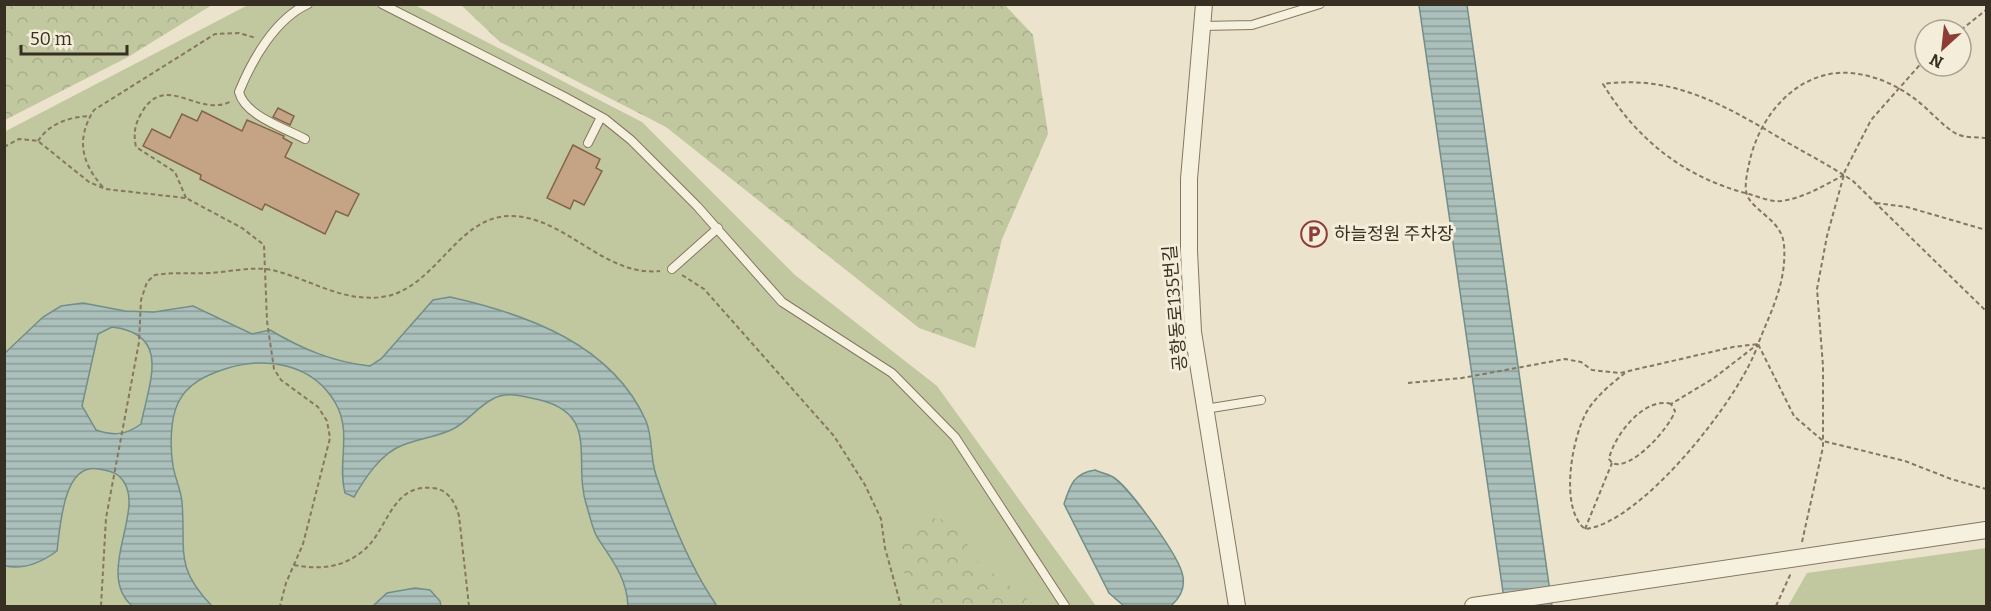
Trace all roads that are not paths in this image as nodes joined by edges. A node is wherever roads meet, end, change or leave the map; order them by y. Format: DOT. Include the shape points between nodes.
graph roads {
  1 [pos="308,4"];
  2 [pos="382,4"];
  3 [pos="1204,4"];
  4 [pos="1320,4"];
  5 [pos="1202,26"];
  6 [pos="601,117"];
  7 [pos="305,139"];
  8 [pos="588,143"];
  9 [pos="718,228"];
  10 [pos="672,269"];
  11 [pos="1261,400"];
  12 [pos="1205,408"];
  13 [pos="1986,530"];
  14 [pos="1480,605"];
  15 [pos="1065,606"];
  16 [pos="1237,606"];
  1 -- 7 [label="lane" via="284,21 266,43 239,92 242,102 251,110"];
  2 -- 6 [label="lane"];
  3 -- 5 [label="street, 공항동로135번길"];
  4 -- 5 [label="lane" via="1252,25"];
  5 -- 12 [label="street, 공항동로135번길" via="1189,179 1189,251 1193,332"];
  6 -- 8 [label="lane"];
  6 -- 9 [label="lane" via="638,147"];
  9 -- 10 [label="lane"];
  9 -- 15 [label="lane" via="782,302 892,373 955,437"];
  11 -- 12 [label="lane"];
  12 -- 16 [label="street, 공항동로135번길"];
  13 -- 14 [label="street"];
}
